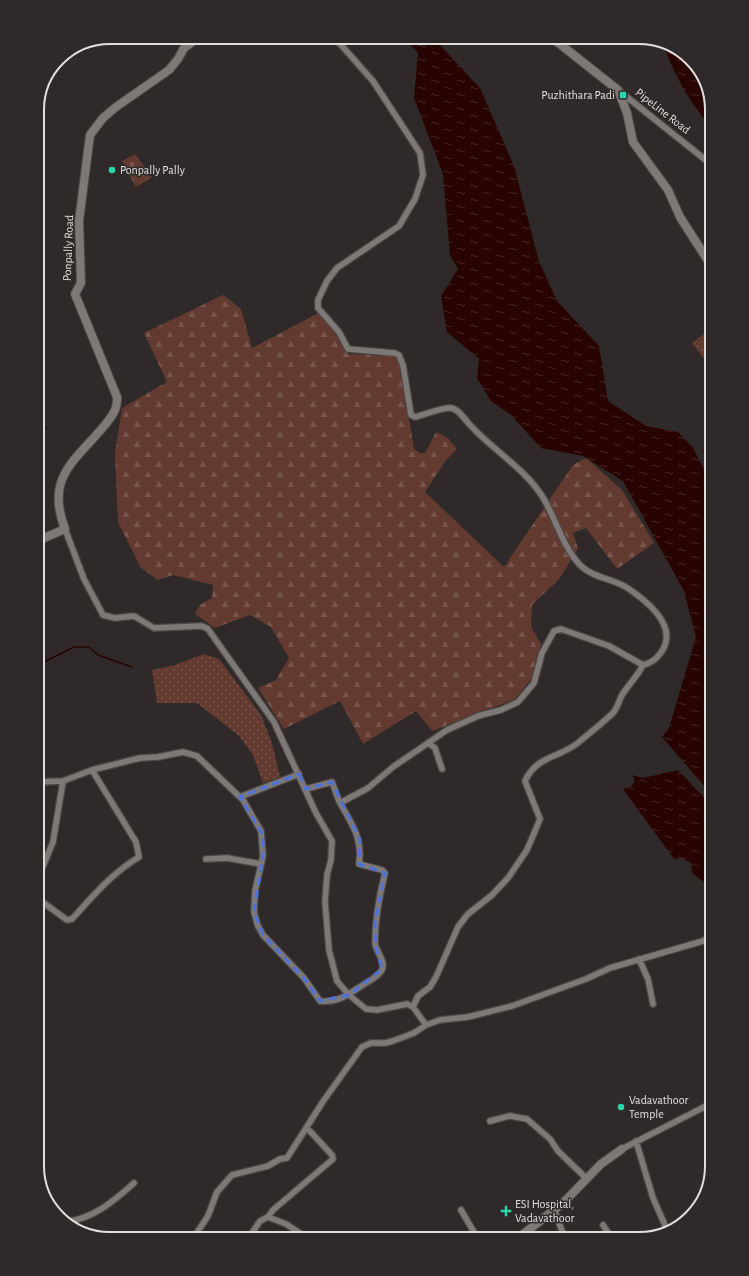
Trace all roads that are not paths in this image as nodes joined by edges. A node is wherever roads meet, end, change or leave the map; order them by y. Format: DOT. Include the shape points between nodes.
graph roads {
  1 [pos="189,44"];
  2 [pos="340,44"];
  3 [pos="560,44"];
  4 [pos="618,90"];
  5 [pos="705,158"];
  6 [pos="705,256"];
  7 [pos="65,529"];
  8 [pos="44,538"];
  9 [pos="643,665"];
  10 [pos="428,743"];
  11 [pos="442,769"];
  12 [pos="92,770"];
  13 [pos="299,774"];
  14 [pos="63,781"];
  15 [pos="44,782"];
  16 [pos="306,789"];
  17 [pos="240,797"];
  18 [pos="340,803"];
  19 [pos="206,859"];
  20 [pos="44,863"];
  21 [pos="261,864"];
  22 [pos="44,903"];
  23 [pos="705,940"];
  24 [pos="639,959"];
  25 [pos="349,995"];
  26 [pos="653,1004"];
  27 [pos="413,1007"];
  28 [pos="426,1025"];
  29 [pos="705,1107"];
  30 [pos="490,1122"];
  31 [pos="307,1128"];
  32 [pos="636,1142"];
  33 [pos="622,1149"];
  34 [pos="587,1179"];
  35 [pos="134,1183"];
  36 [pos="554,1209"];
  37 [pos="461,1210"];
  38 [pos="268,1217"];
  39 [pos="73,1221"];
  40 [pos="603,1225"];
  41 [pos="665,1226"];
  42 [pos="197,1232"];
  43 [pos="253,1232"];
  44 [pos="298,1232"];
  45 [pos="474,1232"];
  46 [pos="526,1232"];
  47 [pos="562,1232"];
  48 [pos="608,1232"];
  1 -- 7 [label="main road, Ponpally Road" via="169,70 116,107 103,118 90,135 79,221 81,282 75,294 117,397 118,406 70,465 60,482 57,493 59,513"];
  2 -- 9 [label="street" via="373,82 420,152 423,175 415,198 399,226 337,268 327,281 318,300 318,308 339,332 348,349 394,352 399,355 411,415 415,417 451,408 458,412 486,443 524,475 541,495 580,565 596,576 628,588 659,616 668,636 666,644 659,656 651,663"];
  3 -- 4 [label="main road"];
  4 -- 5 [label="street, PipeLine Road"];
  4 -- 6 [label="main road" via="627,113 633,142 668,190 680,217"];
  7 -- 8 [label="main road"];
  7 -- 13 [label="street" via="84,579 103,615 115,618 134,616 154,628 202,626 208,629 274,722"];
  9 -- 10 [label="street" via="609,646 561,629 554,631 540,657 534,683 518,702 456,725"];
  9 -- 27 [label="street" via="612,714 580,742 565,752 541,761 529,774 525,781 540,819 527,850 508,878 468,914 458,927 436,977 430,987 418,996"];
  10 -- 11 [label="street" via="435,748"];
  10 -- 18 [label="street" via="392,767 368,788"];
  12 -- 14 [label="street"];
  12 -- 17 [label="street" via="140,758 188,752 197,756"];
  12 -- 22 [label="street" via="136,842 139,857 123,866 104,883 72,919 67,920"];
  13 -- 16 [label="street"];
  13 -- 17 [label="street"];
  14 -- 15 [label="street"];
  14 -- 20 [label="street" via="53,842"];
  16 -- 18 [label="street" via="332,782"];
  16 -- 25 [label="street" via="332,841 327,875 326,928 337,981"];
  17 -- 21 [label="street" via="261,830"];
  18 -- 25 [label="street" via="360,840 359,864 385,873 375,922 376,948 382,969 374,978"];
  19 -- 21 [label="street" via="227,858"];
  21 -- 25 [label="street" via="255,891 254,912 263,935 304,978 320,1002"];
  23 -- 24 [label="street"];
  24 -- 26 [label="street" via="648,979"];
  24 -- 28 [label="street" via="512,1006"];
  25 -- 27 [label="street" via="366,1009 378,1010 407,1004"];
  27 -- 28 [label="street"];
  28 -- 31 [label="street" via="414,1033 385,1044 371,1043 362,1047"];
  29 -- 32 [label="street"];
  30 -- 34 [label="street" via="510,1116 526,1119 550,1139 558,1151"];
  31 -- 38 [label="street" via="333,1159"];
  31 -- 42 [label="street" via="287,1158 268,1166 232,1175 217,1192 208,1216"];
  32 -- 33 [label="street"];
  32 -- 41 [label="street" via="653,1198"];
  33 -- 34 [label="main road" via="601,1164"];
  34 -- 36 [label="main road"];
  35 -- 39 [label="street" via="112,1204"];
  36 -- 46 [label="main road"];
  36 -- 47 [label="street"];
  37 -- 45 [label="street"];
  38 -- 43 [label="street" via="260,1221"];
  38 -- 44 [label="street"];
  40 -- 48 [label="street"];
}
